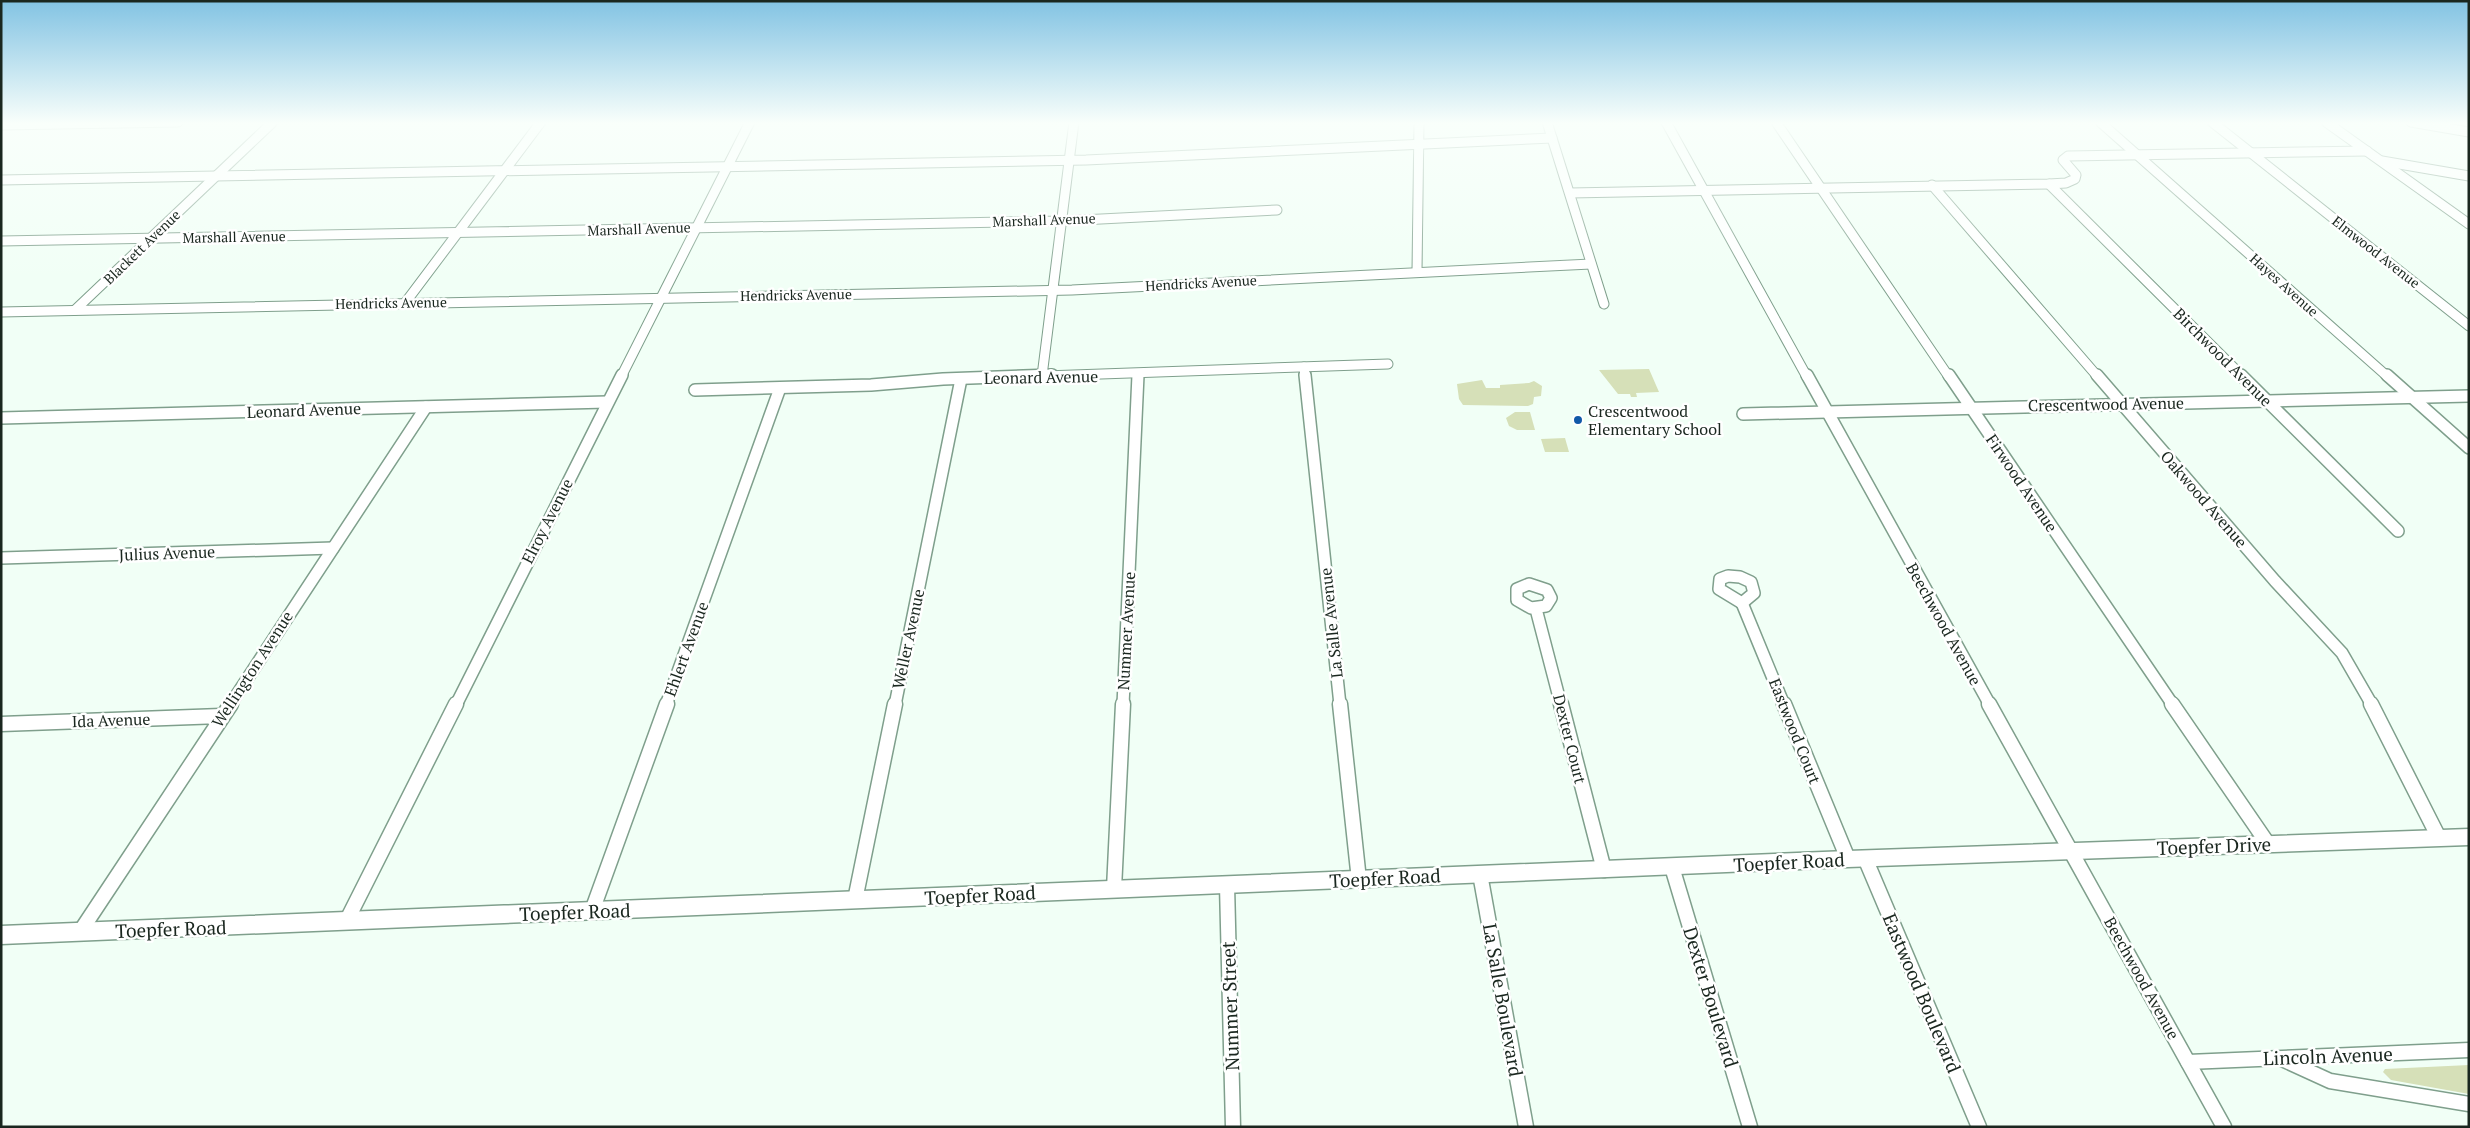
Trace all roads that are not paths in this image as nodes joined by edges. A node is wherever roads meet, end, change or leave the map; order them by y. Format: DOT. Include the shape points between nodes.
graph roads {
  1 [pos="282,175"];
  2 [pos="501,175"];
  3 [pos="723,175"];
  4 [pos="1067,175"];
  5 [pos="1418,175"];
  6 [pos="1564,175"];
  7 [pos="1695,175"];
  8 [pos="1812,175"];
  9 [pos="2076,175"];
  10 [pos="2160,175"];
  11 [pos="2279,175"];
  12 [pos="2399,175"];
  13 [pos="217,176"];
  14 [pos="1,180"];
  15 [pos="2049,184"];
  16 [pos="1932,185"];
  17 [pos="1821,187"];
  18 [pos="1703,189"];
  19 [pos="1570,194"];
  20 [pos="1277,210"];
  21 [pos="1062,221"];
  22 [pos="2469,224"];
  23 [pos="695,228"];
  24 [pos="456,234"];
  25 [pos="150,238"];
  26 [pos="1,241"];
  27 [pos="1591,264"];
  28 [pos="1417,271"];
  29 [pos="1053,290"];
  30 [pos="661,298"];
  31 [pos="405,303"];
  32 [pos="1604,304"];
  33 [pos="75,310"];
  34 [pos="1,312"];
  35 [pos="2469,326"];
  36 [pos="1388,364"];
  37 [pos="1304,367"];
  38 [pos="1138,374"];
  39 [pos="1042,376"];
  40 [pos="961,379"];
  41 [pos="780,388"];
  42 [pos="695,390"];
  43 [pos="2469,396"];
  44 [pos="2411,397"];
  45 [pos="2267,401"];
  46 [pos="607,402"];
  47 [pos="2122,403"];
  48 [pos="426,407"];
  49 [pos="1971,408"];
  50 [pos="1828,411"];
  51 [pos="1743,414"];
  52 [pos="1,418"];
  53 [pos="2469,448"];
  54 [pos="2398,531"];
  55 [pos="333,548"];
  56 [pos="1,558"];
  57 [pos="1742,603"];
  58 [pos="1536,609"];
  59 [pos="221,716"];
  60 [pos="1,724"];
  61 [pos="2469,837"];
  62 [pos="2439,838"];
  63 [pos="2268,844"];
  64 [pos="2071,852"];
  65 [pos="1958,856"];
  66 [pos="1856,859"];
  67 [pos="1672,867"];
  68 [pos="1604,870"];
  69 [pos="1480,874"];
  70 [pos="1359,880"];
  71 [pos="1227,885"];
  72 [pos="1114,889"];
  73 [pos="855,900"];
  74 [pos="592,911"];
  75 [pos="346,922"];
  76 [pos="80,932"];
  77 [pos="1,935"];
  78 [pos="2469,1050"];
  79 [pos="2281,1058"];
  80 [pos="2188,1062"];
  81 [pos="2469,1104"];
  82 [pos="1233,1127"];
  83 [pos="1526,1127"];
  84 [pos="1750,1127"];
  85 [pos="1979,1127"];
  86 [pos="2224,1127"];
  1 -- 13 [label="street"];
  2 -- 24 [label="street"];
  3 -- 23 [label="street, Elroy Avenue"];
  4 -- 21 [label="street"];
  5 -- 28 [label="street"];
  6 -- 19 [label="street"];
  7 -- 18 [label="street, Beechwood Avenue"];
  8 -- 17 [label="street, Firwood Avenue"];
  9 -- 15 [label="street" via="2075,179 2066,183"];
  10 -- 44 [label="street, Hayes Avenue"];
  11 -- 35 [label="street, Elmwood Avenue"];
  12 -- 22 [label="street"];
  13 -- 14 [label="street"];
  13 -- 25 [label="street, Blackett Avenue"];
  15 -- 16 [label="street"];
  15 -- 45 [label="street, Birchwood Avenue"];
  16 -- 17 [label="street"];
  16 -- 47 [label="street, Oakwood Avenue"];
  17 -- 18 [label="street"];
  17 -- 49 [label="street, Firwood Avenue"];
  18 -- 19 [label="street"];
  18 -- 50 [label="street, Beechwood Avenue"];
  19 -- 27 [label="street"];
  20 -- 21 [label="street, Marshall Avenue"];
  21 -- 23 [label="street, Marshall Avenue"];
  21 -- 29 [label="street"];
  23 -- 24 [label="street, Marshall Avenue"];
  23 -- 30 [label="street, Elroy Avenue"];
  24 -- 25 [label="street, Marshall Avenue"];
  24 -- 31 [label="street"];
  25 -- 26 [label="street, Marshall Avenue"];
  25 -- 33 [label="street, Blackett Avenue"];
  27 -- 28 [label="street, Hendricks Avenue"];
  27 -- 32 [label="street"];
  28 -- 29 [label="street, Hendricks Avenue"];
  29 -- 30 [label="street, Hendricks Avenue"];
  29 -- 39 [label="street"];
  30 -- 31 [label="street, Hendricks Avenue"];
  30 -- 46 [label="street, Elroy Avenue"];
  31 -- 33 [label="street, Hendricks Avenue"];
  33 -- 34 [label="street, Hendricks Avenue"];
  36 -- 37 [label="street, Leonard Avenue"];
  37 -- 38 [label="street, Leonard Avenue"];
  37 -- 70 [label="street, La Salle Avenue"];
  38 -- 39 [label="street, Leonard Avenue"];
  38 -- 72 [label="street, Nummer Avenue"];
  39 -- 40 [label="street, Leonard Avenue"];
  40 -- 41 [label="street, Leonard Avenue"];
  40 -- 73 [label="street, Weller Avenue"];
  41 -- 42 [label="street, Leonard Avenue"];
  41 -- 74 [label="street, Ehlert Avenue"];
  43 -- 44 [label="street, Crescentwood Avenue"];
  44 -- 45 [label="street, Crescentwood Avenue"];
  44 -- 53 [label="street, Hayes Avenue"];
  45 -- 47 [label="street, Crescentwood Avenue"];
  45 -- 54 [label="street, Birchwood Avenue"];
  46 -- 48 [label="street, Leonard Avenue"];
  46 -- 75 [label="street, Elroy Avenue"];
  47 -- 49 [label="street, Crescentwood Avenue"];
  47 -- 62 [label="street, Oakwood Avenue" via="2275,581 2342,653 2357,676"];
  48 -- 52 [label="street, Leonard Avenue"];
  48 -- 55 [label="street, Wellington Avenue"];
  49 -- 50 [label="street, Crescentwood Avenue"];
  49 -- 63 [label="street, Firwood Avenue"];
  50 -- 51 [label="street, Crescentwood Avenue"];
  50 -- 64 [label="street, Beechwood Avenue"];
  55 -- 56 [label="street, Julius Avenue"];
  55 -- 59 [label="street, Wellington Avenue"];
  57 -- 66 [label="street, Eastwood Court"];
  58 -- 68 [label="street, Dexter Court"];
  59 -- 60 [label="street, Ida Avenue"];
  59 -- 76 [label="street, Wellington Avenue"];
  61 -- 62 [label="street, Toepfer Drive"];
  62 -- 63 [label="street, Toepfer Drive"];
  63 -- 64 [label="street, Toepfer Drive"];
  64 -- 65 [label="street, Toepfer Drive"];
  64 -- 80 [label="street, Beechwood Avenue"];
  65 -- 66 [label="street, Toepfer Road"];
  66 -- 67 [label="street, Toepfer Road"];
  66 -- 85 [label="street, Eastwood Boulevard"];
  67 -- 68 [label="street, Toepfer Road"];
  67 -- 84 [label="street, Dexter Boulevard"];
  68 -- 69 [label="street, Toepfer Road"];
  69 -- 70 [label="street, Toepfer Road"];
  69 -- 83 [label="street, La Salle Boulevard"];
  70 -- 71 [label="street, Toepfer Road"];
  71 -- 72 [label="street, Toepfer Road"];
  71 -- 82 [label="street, Nummer Street"];
  72 -- 73 [label="street, Toepfer Road"];
  73 -- 74 [label="street, Toepfer Road"];
  74 -- 75 [label="street, Toepfer Road"];
  75 -- 76 [label="street, Toepfer Road"];
  76 -- 77 [label="street, Toepfer Road"];
  78 -- 79 [label="street, Lincoln Avenue"];
  79 -- 80 [label="street, Lincoln Avenue"];
  79 -- 81 [label="street" via="2330,1081"];
  80 -- 86 [label="street, Beechwood Avenue"];
}
